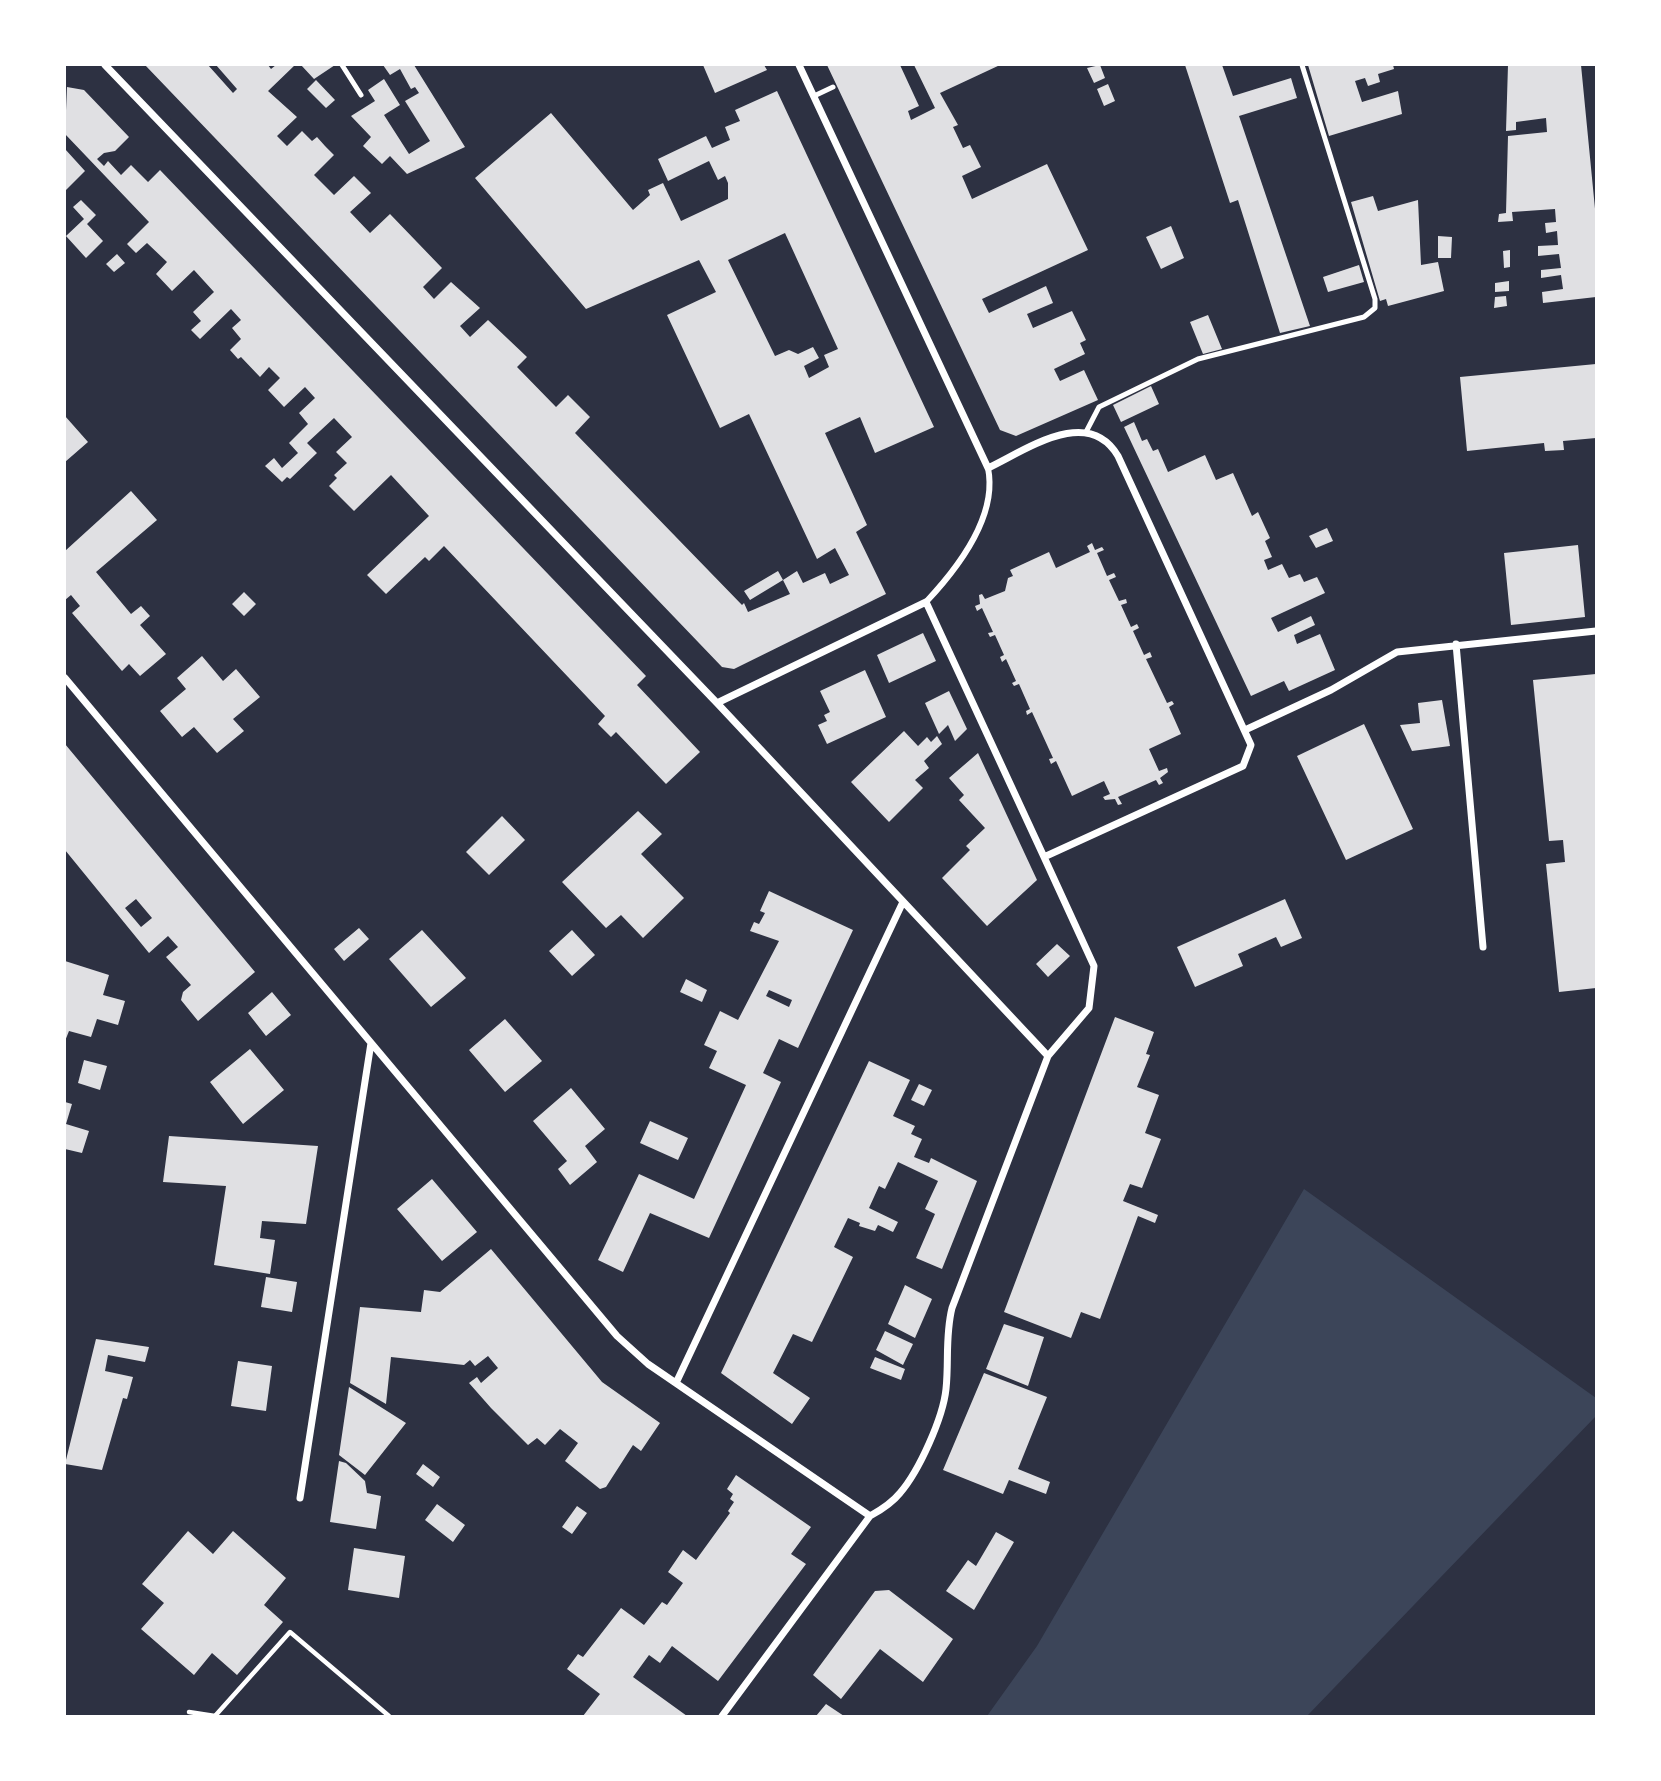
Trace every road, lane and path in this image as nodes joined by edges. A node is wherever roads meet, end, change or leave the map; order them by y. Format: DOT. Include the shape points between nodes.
graph roads {
  1 [pos="105,65"];
  2 [pos="342,65"];
  3 [pos="799,65"];
  4 [pos="1302,65"];
  5 [pos="833,87"];
  6 [pos="361,95"];
  7 [pos="814,96"];
  8 [pos="1086,432"];
  9 [pos="988,468"];
  10 [pos="926,602"];
  11 [pos="1596,631"];
  12 [pos="1456,644"];
  13 [pos="65,678"];
  14 [pos="717,703"];
  15 [pos="1245,730"];
  16 [pos="1044,857"];
  17 [pos="902,904"];
  18 [pos="1483,947"];
  19 [pos="371,1043"];
  20 [pos="1048,1056"];
  21 [pos="676,1383"];
  22 [pos="300,1498"];
  23 [pos="870,1516"];
  24 [pos="189,1712"];
  25 [pos="389,1716"];
  26 [pos="722,1716"];
  1 -- 14 [label="street"];
  2 -- 6 [label="lane"];
  3 -- 7 [label="street"];
  4 -- 8 [label="lane" via="1375,308 1364,317 1198,359 1099,407"];
  5 -- 7 [label="lane"];
  7 -- 9 [label="street"];
  8 -- 9 [label="street" via="1059,435"];
  8 -- 15 [label="street" via="1108,442 1118,456"];
  9 -- 10 [label="street" via="988,497 973,538"];
  10 -- 14 [label="street"];
  10 -- 16 [label="street"];
  11 -- 12 [label="street"];
  12 -- 15 [label="street" via="1397,652 1331,690"];
  12 -- 18 [label="street"];
  13 -- 19 [label="street"];
  14 -- 17 [label="street"];
  15 -- 16 [label="street" via="1251,745 1243,766"];
  16 -- 20 [label="street" via="1094,966 1089,1008"];
  17 -- 20 [label="street"];
  17 -- 21 [label="street"];
  19 -- 21 [label="street" via="617,1336"];
  19 -- 22 [label="street"];
  20 -- 23 [label="street" via="952,1308 942,1409 901,1493"];
  21 -- 23 [label="street"];
  23 -- 26 [label="street"];
  24 -- 25 [label="path" via="215,1716 290,1632"];
}
